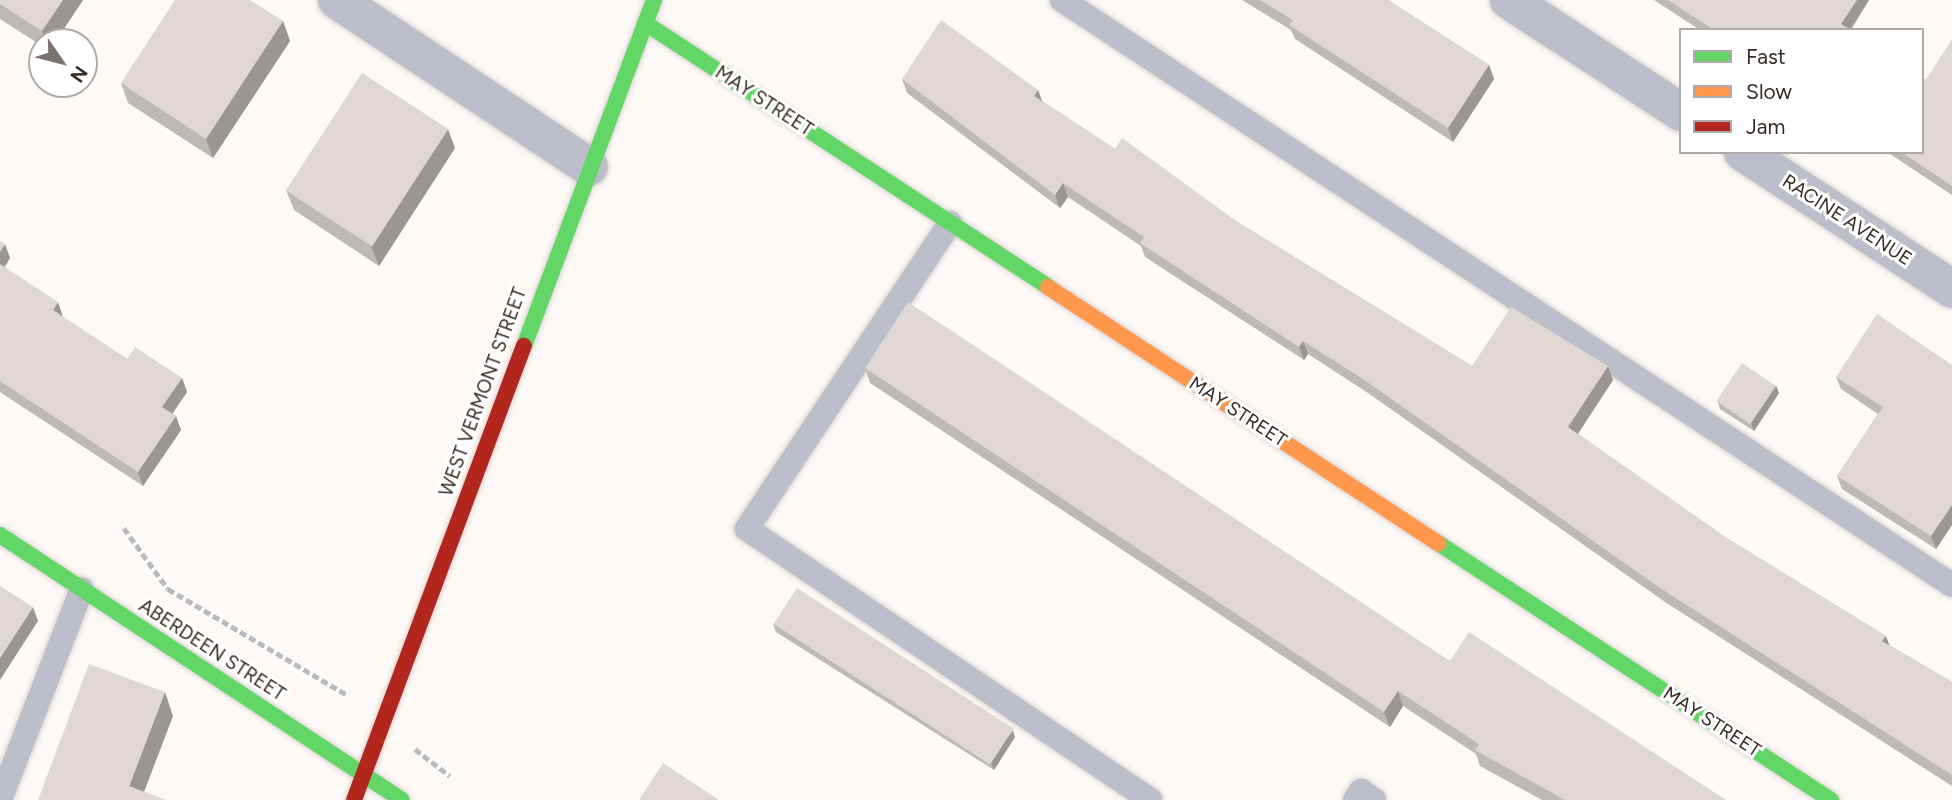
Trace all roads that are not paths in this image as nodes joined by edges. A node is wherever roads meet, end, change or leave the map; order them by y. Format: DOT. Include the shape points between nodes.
graph roads {
  1 [pos="337,0"];
  2 [pos="654,0"];
  3 [pos="1062,0"];
  4 [pos="1509,0"];
  5 [pos="645,23"];
  6 [pos="1679,111"];
  7 [pos="1746,154"];
  8 [pos="589,167"];
  9 [pos="950,223"];
  10 [pos="1952,289"];
  11 [pos="0,535"];
  12 [pos="1952,585"];
  13 [pos="82,589"];
  14 [pos="364,775"];
  15 [pos="0,800"];
  16 [pos="354,800"];
  17 [pos="402,800"];
  18 [pos="1150,800"];
  19 [pos="1355,800"];
  20 [pos="1374,800"];
  21 [pos="1831,800"];
  1 -- 8 [label="street"];
  2 -- 5 [label="street, WEST VERMONT STREET"];
  3 -- 12 [label="lane"];
  4 -- 6 [label="street"];
  5 -- 8 [label="street, WEST VERMONT STREET"];
  5 -- 9 [label="street, MAY STREET"];
  7 -- 10 [label="street, RACINE AVENUE"];
  8 -- 14 [label="street, WEST VERMONT STREET"];
  9 -- 18 [label="lane" via="747,529"];
  9 -- 21 [label="street, MAY STREET"];
  11 -- 13 [label="street, ABERDEEN STREET"];
  13 -- 14 [label="street, ABERDEEN STREET"];
  13 -- 15 [label="lane"];
  14 -- 16 [label="street, WEST VERMONT STREET"];
  14 -- 17 [label="street, ABERDEEN STREET"];
  19 -- 20 [label="lane" via="1361,791"];
}
